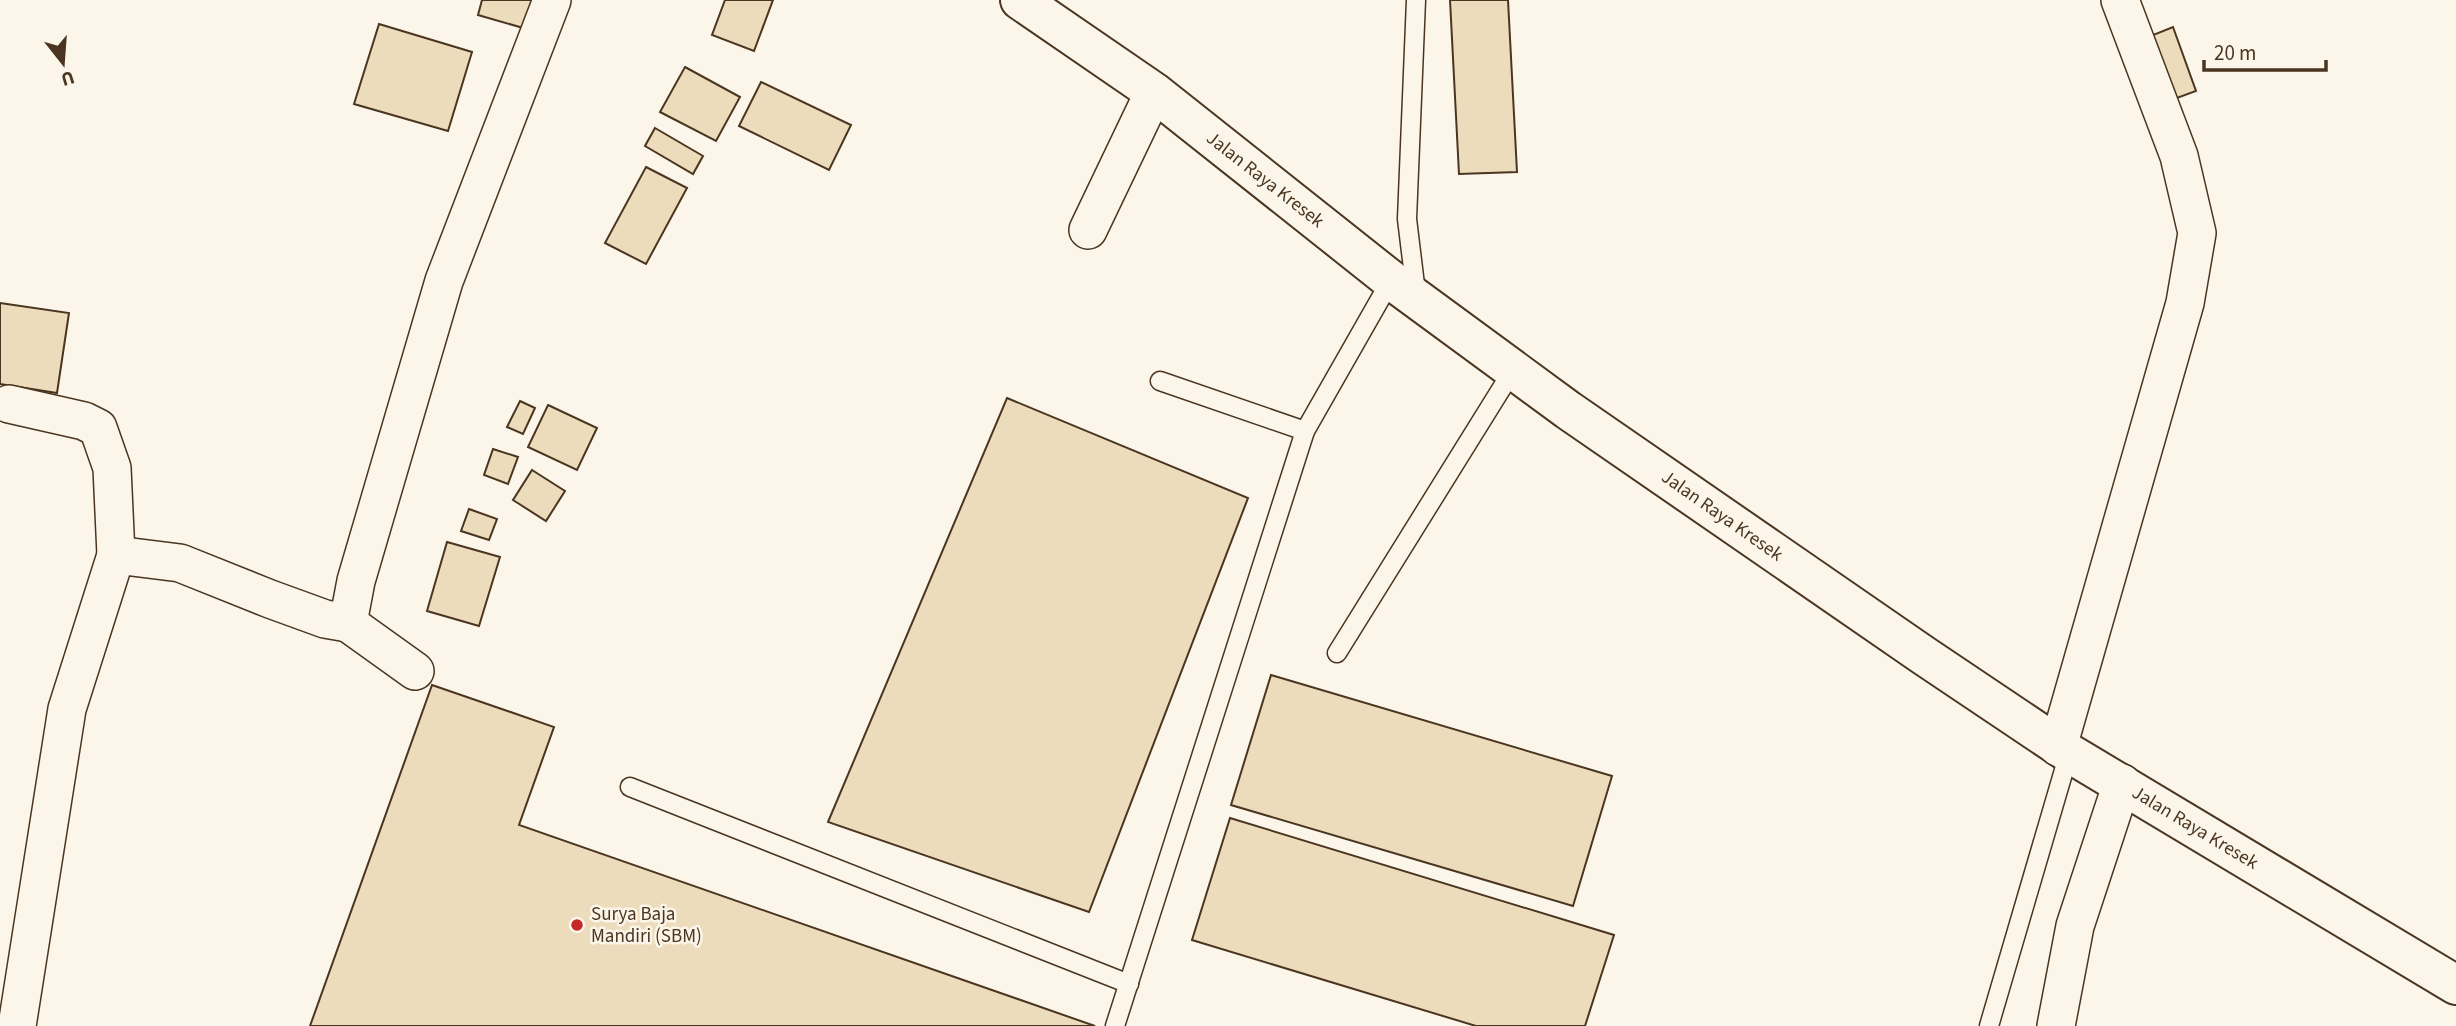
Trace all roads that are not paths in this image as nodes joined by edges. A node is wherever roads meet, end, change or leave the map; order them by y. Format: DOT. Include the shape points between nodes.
graph roads {
  1 [pos="552,0"];
  2 [pos="1021,0"];
  3 [pos="1416,0"];
  4 [pos="2120,0"];
  5 [pos="1154,92"];
  6 [pos="1088,230"];
  7 [pos="1404,289"];
  8 [pos="1513,370"];
  9 [pos="1160,381"];
  10 [pos="9,404"];
  11 [pos="1305,431"];
  12 [pos="116,555"];
  13 [pos="348,623"];
  14 [pos="1337,653"];
  15 [pos="415,671"];
  16 [pos="2063,750"];
  17 [pos="2122,783"];
  18 [pos="630,787"];
  19 [pos="1129,984"];
  20 [pos="2456,985"];
  21 [pos="17,1026"];
  22 [pos="1115,1026"];
  23 [pos="1989,1026"];
  24 [pos="2056,1026"];
  1 -- 13 [label="street" via="444,281"];
  2 -- 5 [label="main road, Jalan Raya Kresek"];
  3 -- 7 [label="lane"];
  4 -- 16 [label="street" via="2179,156 2197,233 2185,303"];
  5 -- 6 [label="street"];
  5 -- 7 [label="main road, Jalan Raya Kresek"];
  7 -- 8 [label="main road, Jalan Raya Kresek"];
  7 -- 11 [label="lane"];
  8 -- 14 [label="lane"];
  8 -- 16 [label="main road, Jalan Raya Kresek"];
  9 -- 11 [label="lane"];
  10 -- 12 [label="street" via="98,428 112,468"];
  11 -- 19 [label="lane"];
  12 -- 13 [label="street" via="180,564 325,619"];
  12 -- 21 [label="street" via="67,709"];
  13 -- 15 [label="street"];
  16 -- 17 [label="main road, Jalan Raya Kresek"];
  16 -- 23 [label="lane"];
  17 -- 20 [label="main road, Jalan Raya Kresek"];
  17 -- 24 [label="street" via="2076,926"];
  18 -- 19 [label="lane"];
  19 -- 22 [label="lane"];
}
